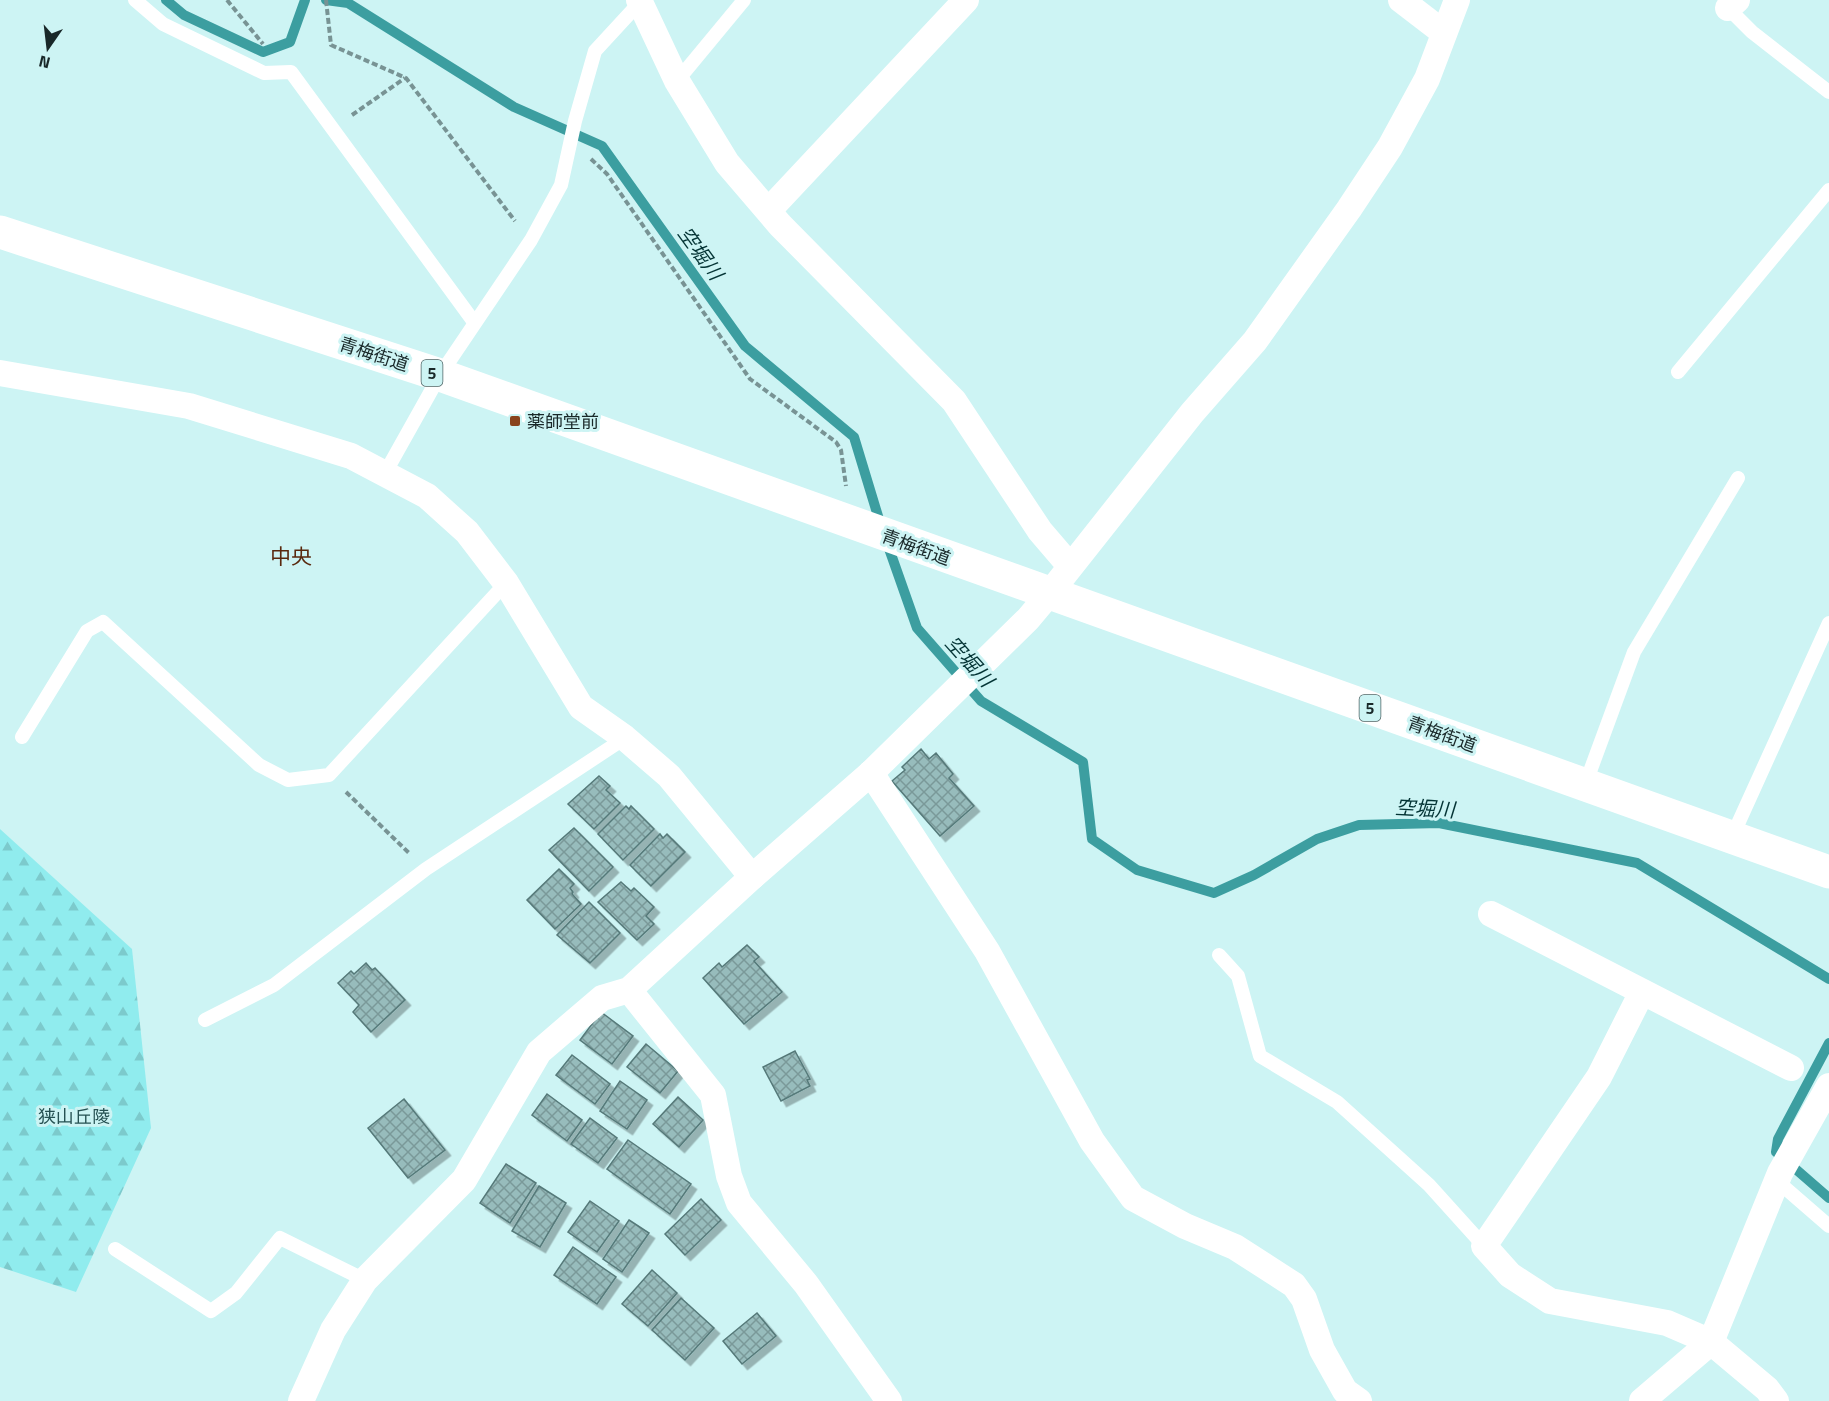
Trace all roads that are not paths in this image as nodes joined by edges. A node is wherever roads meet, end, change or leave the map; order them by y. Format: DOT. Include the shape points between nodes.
graph roads {
  1 [pos="135,0"];
  2 [pos="744,0"];
  3 [pos="966,0"];
  4 [pos="1401,0"];
  5 [pos="1457,0"];
  6 [pos="640,1"];
  7 [pos="1729,3"];
  8 [pos="1444,33"];
  9 [pos="677,81"];
  10 [pos="1829,92"];
  11 [pos="1829,190"];
  12 [pos="769,210"];
  13 [pos="0,232"];
  14 [pos="474,322"];
  15 [pos="1678,372"];
  16 [pos="0,373"];
  17 [pos="440,375"];
  18 [pos="384,475"];
  19 [pos="1738,478"];
  20 [pos="1070,566"];
  21 [pos="506,583"];
  22 [pos="1049,594"];
  23 [pos="1829,623"];
  24 [pos="22,737"];
  25 [pos="626,738"];
  26 [pos="871,773"];
  27 [pos="1585,785"];
  28 [pos="1732,837"];
  29 [pos="1829,872"];
  30 [pos="752,877"];
  31 [pos="1491,914"];
  32 [pos="1219,955"];
  33 [pos="629,990"];
  34 [pos="1642,993"];
  35 [pos="205,1020"];
  36 [pos="1791,1068"];
  37 [pos="1829,1086"];
  38 [pos="1782,1169"];
  39 [pos="1829,1226"];
  40 [pos="1484,1246"];
  41 [pos="115,1249"];
  42 [pos="365,1280"];
  43 [pos="1711,1342"];
  44 [pos="301,1401"];
  45 [pos="889,1401"];
  46 [pos="1359,1401"];
  47 [pos="1642,1401"];
  48 [pos="1776,1401"];
  1 -- 14 [label="lane" via="163,24 264,73 291,72"];
  2 -- 9 [label="lane"];
  3 -- 12 [label="street"];
  4 -- 8 [label="street"];
  5 -- 8 [label="street"];
  6 -- 9 [label="street"];
  6 -- 14 [label="lane" via="595,51 574,121 561,185 531,240"];
  7 -- 10 [label="lane" via="1785,59"];
  8 -- 20 [label="street" via="1427,79 1390,147 1342,219 1255,341"];
  9 -- 12 [label="street" via="727,163"];
  11 -- 15 [label="lane"];
  12 -- 20 [label="street" via="954,401 1040,531"];
  13 -- 17 [label="main road, 青梅街道 / 5"];
  14 -- 17 [label="lane"];
  16 -- 18 [label="street" via="189,406 351,456"];
  17 -- 18 [label="lane"];
  17 -- 22 [label="main road, 青梅街道 / 5"];
  18 -- 21 [label="street" via="435,503 467,532"];
  19 -- 27 [label="lane" via="1634,652"];
  20 -- 22 [label="street"];
  21 -- 24 [label="lane" via="329,775 288,780 259,765 103,622 87,631"];
  21 -- 25 [label="street" via="581,707"];
  22 -- 26 [label="street"];
  22 -- 27 [label="main road, 青梅街道 / 5"];
  23 -- 28 [label="lane"];
  25 -- 30 [label="street" via="669,776"];
  25 -- 35 [label="lane" via="426,869 274,985"];
  26 -- 30 [label="street"];
  26 -- 46 [label="street" via="987,951 1092,1141 1132,1198 1235,1247 1294,1285 1304,1299 1322,1350 1345,1391"];
  27 -- 28 [label="main road, 青梅街道 / 5"];
  28 -- 29 [label="main road, 青梅街道 / 5"];
  30 -- 33 [label="street"];
  31 -- 34 [label="street"];
  32 -- 40 [label="lane" via="1238,976 1260,1056 1337,1102 1429,1185"];
  33 -- 42 [label="street" via="602,998 539,1052 464,1180"];
  33 -- 45 [label="street" via="713,1095 729,1176 739,1203 806,1284"];
  34 -- 36 [label="street"];
  34 -- 40 [label="street" via="1599,1077"];
  37 -- 38 [label="street"];
  38 -- 39 [label="lane"];
  38 -- 43 [label="street"];
  40 -- 43 [label="street" via="1510,1275 1550,1301 1667,1323"];
  41 -- 42 [label="lane" via="211,1311 236,1293 280,1238"];
  42 -- 44 [label="street" via="333,1330"];
  43 -- 47 [label="street"];
  43 -- 48 [label="street"];
}
